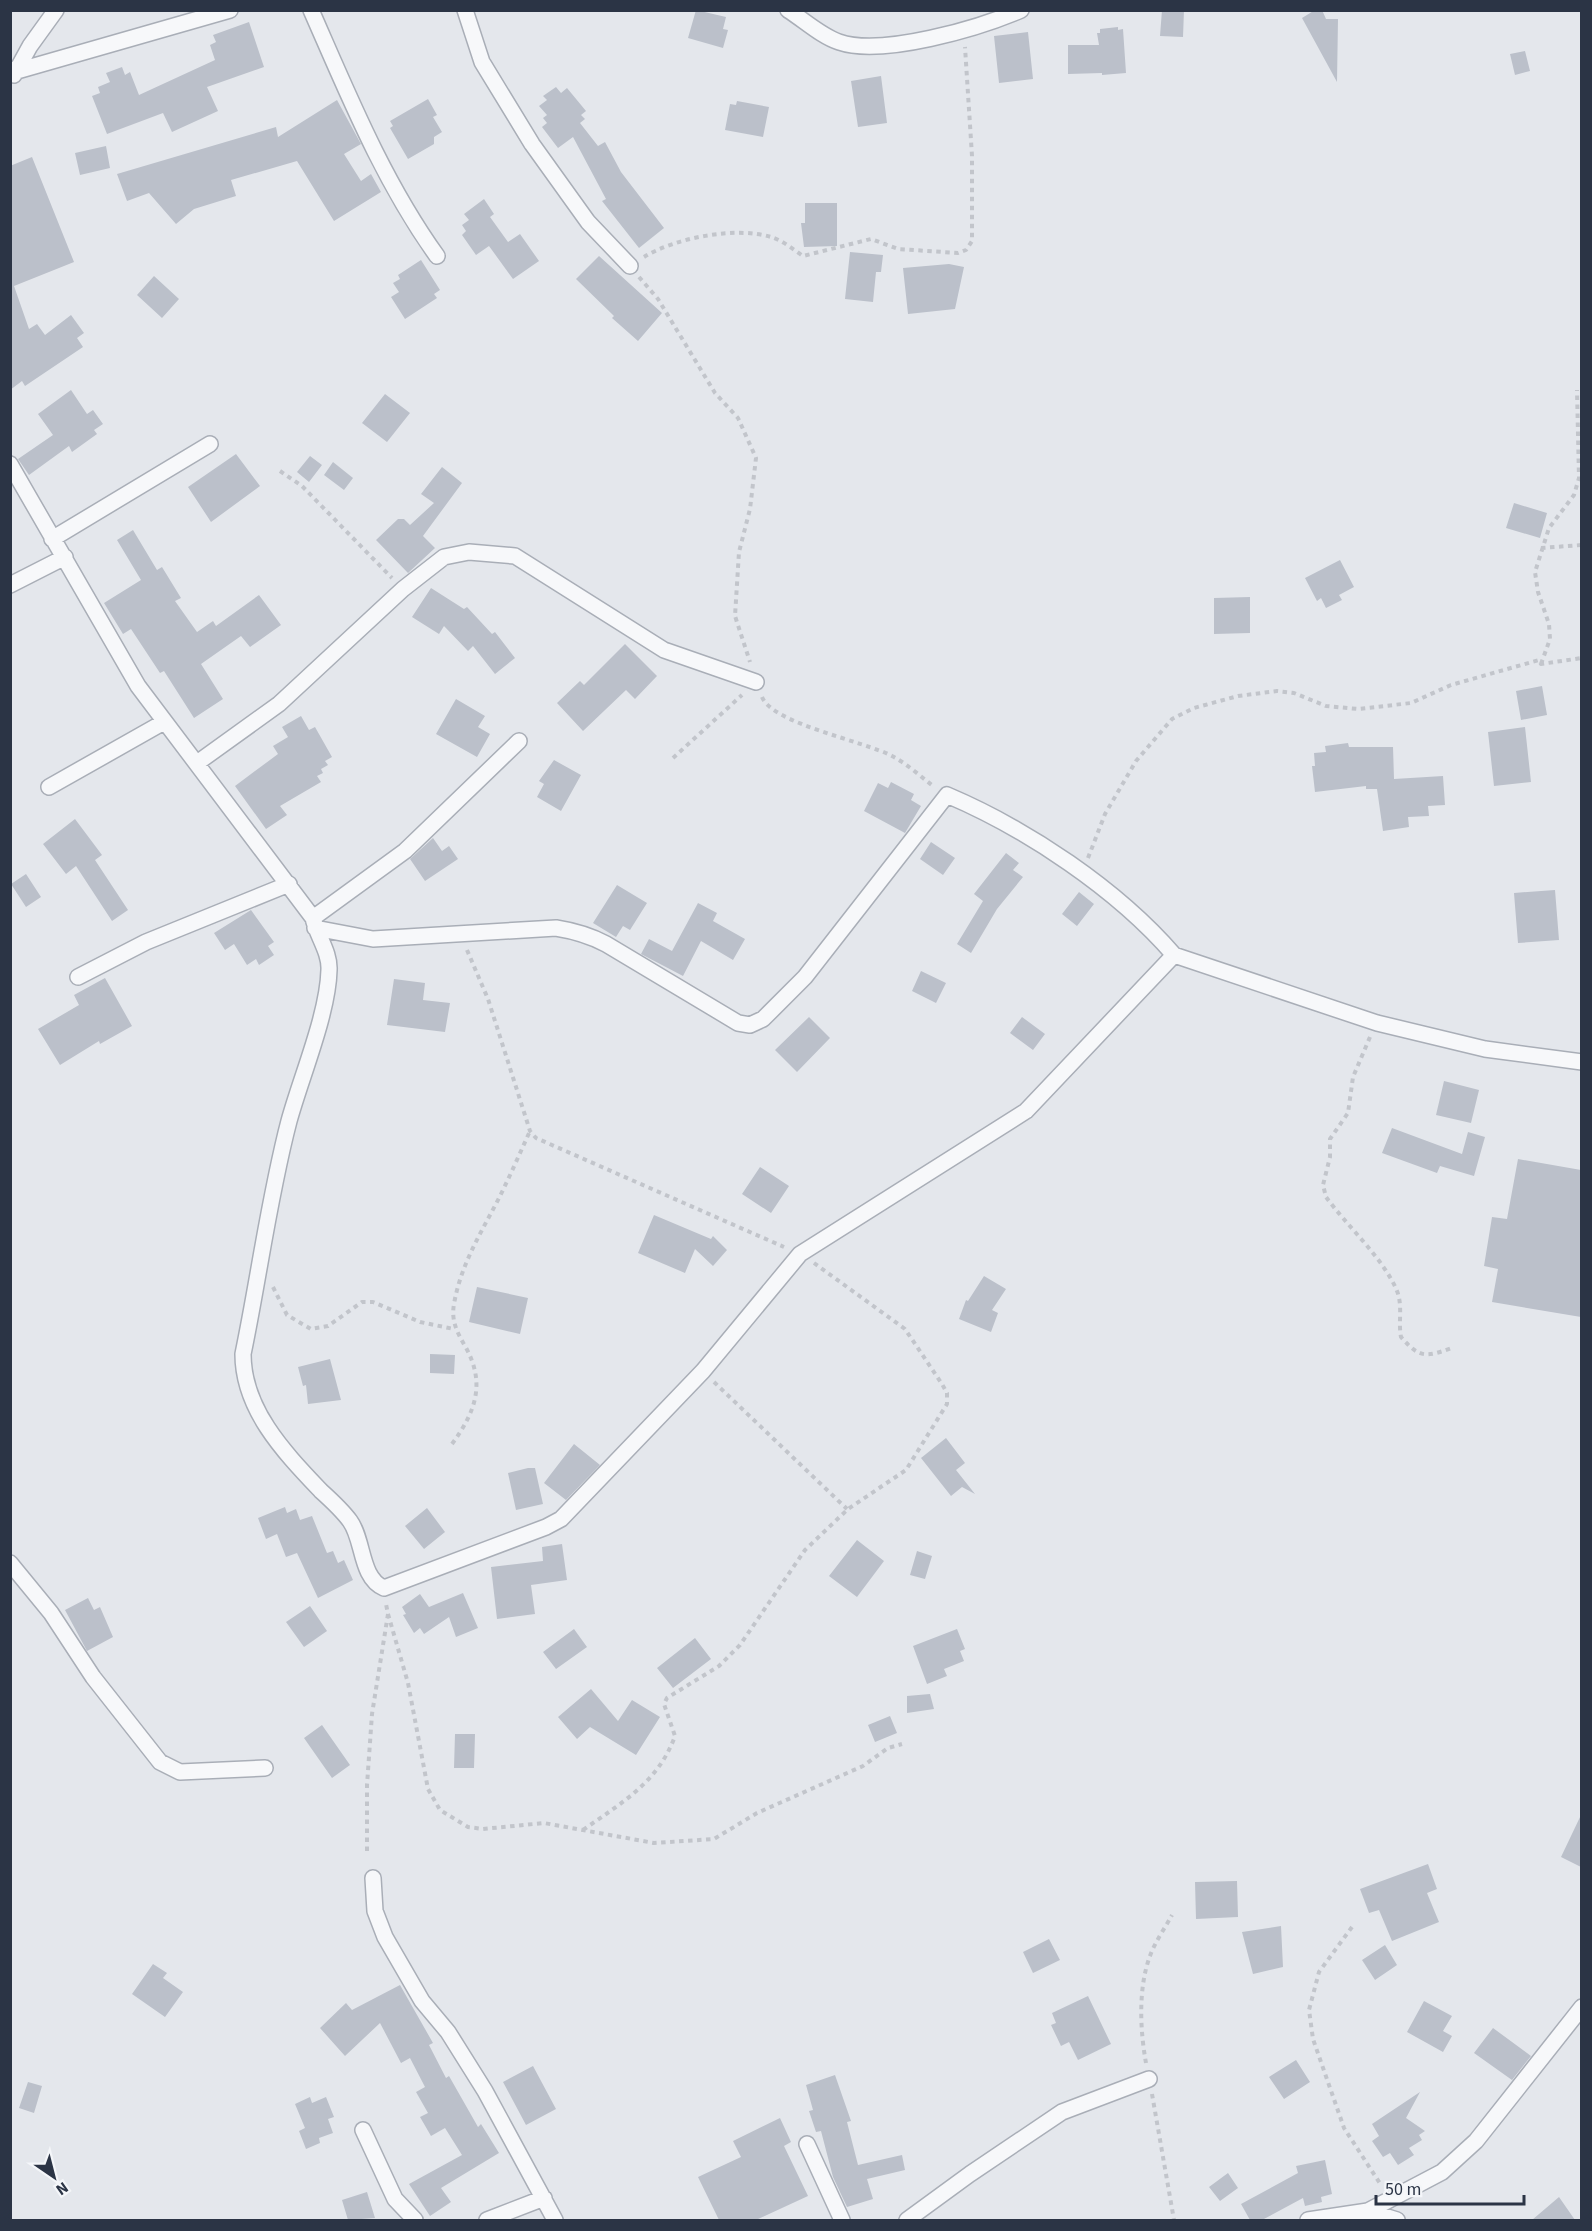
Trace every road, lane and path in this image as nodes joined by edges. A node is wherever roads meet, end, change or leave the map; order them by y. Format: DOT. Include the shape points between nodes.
graph roads {
  1 [pos="56,10"];
  2 [pos="230,10"];
  3 [pos="311,10"];
  4 [pos="465,10"];
  5 [pos="788,10"];
  6 [pos="1021,10"];
  7 [pos="962,29"];
  8 [pos="13,73"];
  9 [pos="437,255"];
  10 [pos="630,266"];
  11 [pos="1577,390"];
  12 [pos="210,444"];
  13 [pos="10,464"];
  14 [pos="280,471"];
  15 [pos="52,539"];
  16 [pos="1581,545"];
  17 [pos="1541,548"];
  18 [pos="65,557"];
  19 [pos="10,585"];
  20 [pos="403,589"];
  21 [pos="1581,658"];
  22 [pos="1541,664"];
  23 [pos="756,682"];
  24 [pos="164,722"];
  25 [pos="519,741"];
  26 [pos="673,758"];
  27 [pos="197,763"];
  28 [pos="49,787"];
  29 [pos="947,795"];
  30 [pos="1082,873"];
  31 [pos="289,884"];
  32 [pos="314,923"];
  33 [pos="461,936"];
  34 [pos="1174,955"];
  35 [pos="78,977"];
  36 [pos="1377,1023"];
  37 [pos="1581,1062"];
  38 [pos="530,1131"];
  39 [pos="800,1254"];
  40 [pos="260,1262"];
  41 [pos="454,1329"];
  42 [pos="1452,1348"];
  43 [pos="703,1371"];
  44 [pos="452,1444"];
  45 [pos="848,1509"];
  46 [pos="10,1563"];
  47 [pos="384,1588"];
  48 [pos="388,1614"];
  49 [pos="902,1744"];
  50 [pos="265,1768"];
  51 [pos="583,1830"];
  52 [pos="367,1851"];
  53 [pos="373,1878"];
  54 [pos="1352,1927"];
  55 [pos="1581,2007"];
  56 [pos="1149,2079"];
  57 [pos="363,2130"];
  58 [pos="807,2144"];
  59 [pos="544,2198"];
  60 [pos="1390,2198"];
  61 [pos="1368,2211"];
  62 [pos="415,2220"];
  63 [pos="487,2220"];
  64 [pos="555,2220"];
  65 [pos="842,2220"];
  66 [pos="907,2220"];
  67 [pos="1308,2220"];
  68 [pos="1397,2220"];
  1 -- 8 [label="street"];
  2 -- 8 [label="street"];
  3 -- 9 [label="street" via="382,166"];
  4 -- 10 [label="street" via="482,62 532,144 588,222"];
  5 -- 7 [label="street" via="838,42 869,48 899,46"];
  6 -- 7 [label="street"];
  7 -- 10 [label="path" via="972,156 972,241 966,250 958,253 898,249 871,239 804,256 773,237 738,232 661,247"];
  10 -- 23 [label="path" via="658,299 715,393 738,417 756,458 750,509 739,552 735,616"];
  11 -- 17 [label="path" via="1579,478 1574,495 1549,528"];
  12 -- 15 [label="street"];
  13 -- 15 [label="street"];
  14 -- 20 [label="path" via="302,486"];
  15 -- 18 [label="street"];
  16 -- 17 [label="path"];
  17 -- 22 [label="path" via="1535,572 1550,639"];
  18 -- 19 [label="street"];
  18 -- 24 [label="street" via="138,686"];
  20 -- 23 [label="street" via="444,557 469,552 515,556 664,650"];
  20 -- 27 [label="street" via="279,704"];
  21 -- 22 [label="path"];
  22 -- 30 [label="path" via="1539,660 1451,685 1411,703 1359,709 1326,706 1294,693 1277,691 1194,708 1172,719 1136,761 1105,814"];
  23 -- 26 [label="path"];
  23 -- 29 [label="path" via="764,702 780,716 892,756"];
  24 -- 27 [label="street"];
  24 -- 28 [label="street"];
  25 -- 32 [label="street" via="405,851"];
  27 -- 31 [label="street" via="240,825"];
  29 -- 30 [label="street" via="987,812"];
  29 -- 33 [label="street" via="805,977 764,1019 750,1025 729,1018 588,934 556,928"];
  30 -- 34 [label="street" via="1153,930"];
  31 -- 32 [label="street"];
  31 -- 35 [label="street" via="146,942"];
  32 -- 33 [label="street" via="373,939"];
  32 -- 40 [label="street" via="330,968 289,1122"];
  33 -- 38 [label="path" via="488,999"];
  34 -- 36 [label="street"];
  34 -- 39 [label="street" via="1026,1111"];
  36 -- 37 [label="street" via="1485,1049"];
  36 -- 42 [label="path" via="1353,1077 1348,1113 1330,1139 1323,1185 1326,1197 1397,1290 1401,1337 1414,1352 1431,1355"];
  38 -- 39 [label="path" via="548,1145"];
  38 -- 41 [label="path" via="466,1261 454,1306"];
  39 -- 43 [label="street"];
  39 -- 45 [label="path" via="905,1329 947,1393 941,1416 906,1470"];
  40 -- 41 [label="path" via="287,1315 310,1329 328,1326 362,1302 373,1302 420,1322"];
  40 -- 47 [label="street" via="243,1354 243,1367 254,1400 280,1448 351,1522 372,1580"];
  41 -- 44 [label="path" via="476,1369 477,1395 465,1427"];
  43 -- 45 [label="path"];
  43 -- 47 [label="street" via="555,1524"];
  45 -- 51 [label="path" via="805,1550 740,1645 718,1666 665,1701 675,1736 642,1789"];
  46 -- 50 [label="street" via="160,1762 180,1772"];
  47 -- 48 [label="path"];
  48 -- 51 [label="path" via="408,1683 428,1789 440,1810 474,1829 544,1823"];
  48 -- 52 [label="path" via="372,1714"];
  49 -- 51 [label="path" via="888,1748 863,1766 757,1813 714,1839 654,1843"];
  53 -- 59 [label="street" via="375,1911 398,1961 485,2091"];
  54 -- 60 [label="path" via="1319,1972 1309,2010 1313,2039 1344,2128"];
  55 -- 60 [label="street" via="1476,2141 1442,2172"];
  56 -- 66 [label="street" via="1062,2112"];
  57 -- 62 [label="street" via="395,2199"];
  58 -- 65 [label="street"];
  59 -- 63 [label="street"];
  59 -- 64 [label="street"];
  60 -- 61 [label="street"];
  61 -- 67 [label="street"];
  61 -- 68 [label="street"];
}
